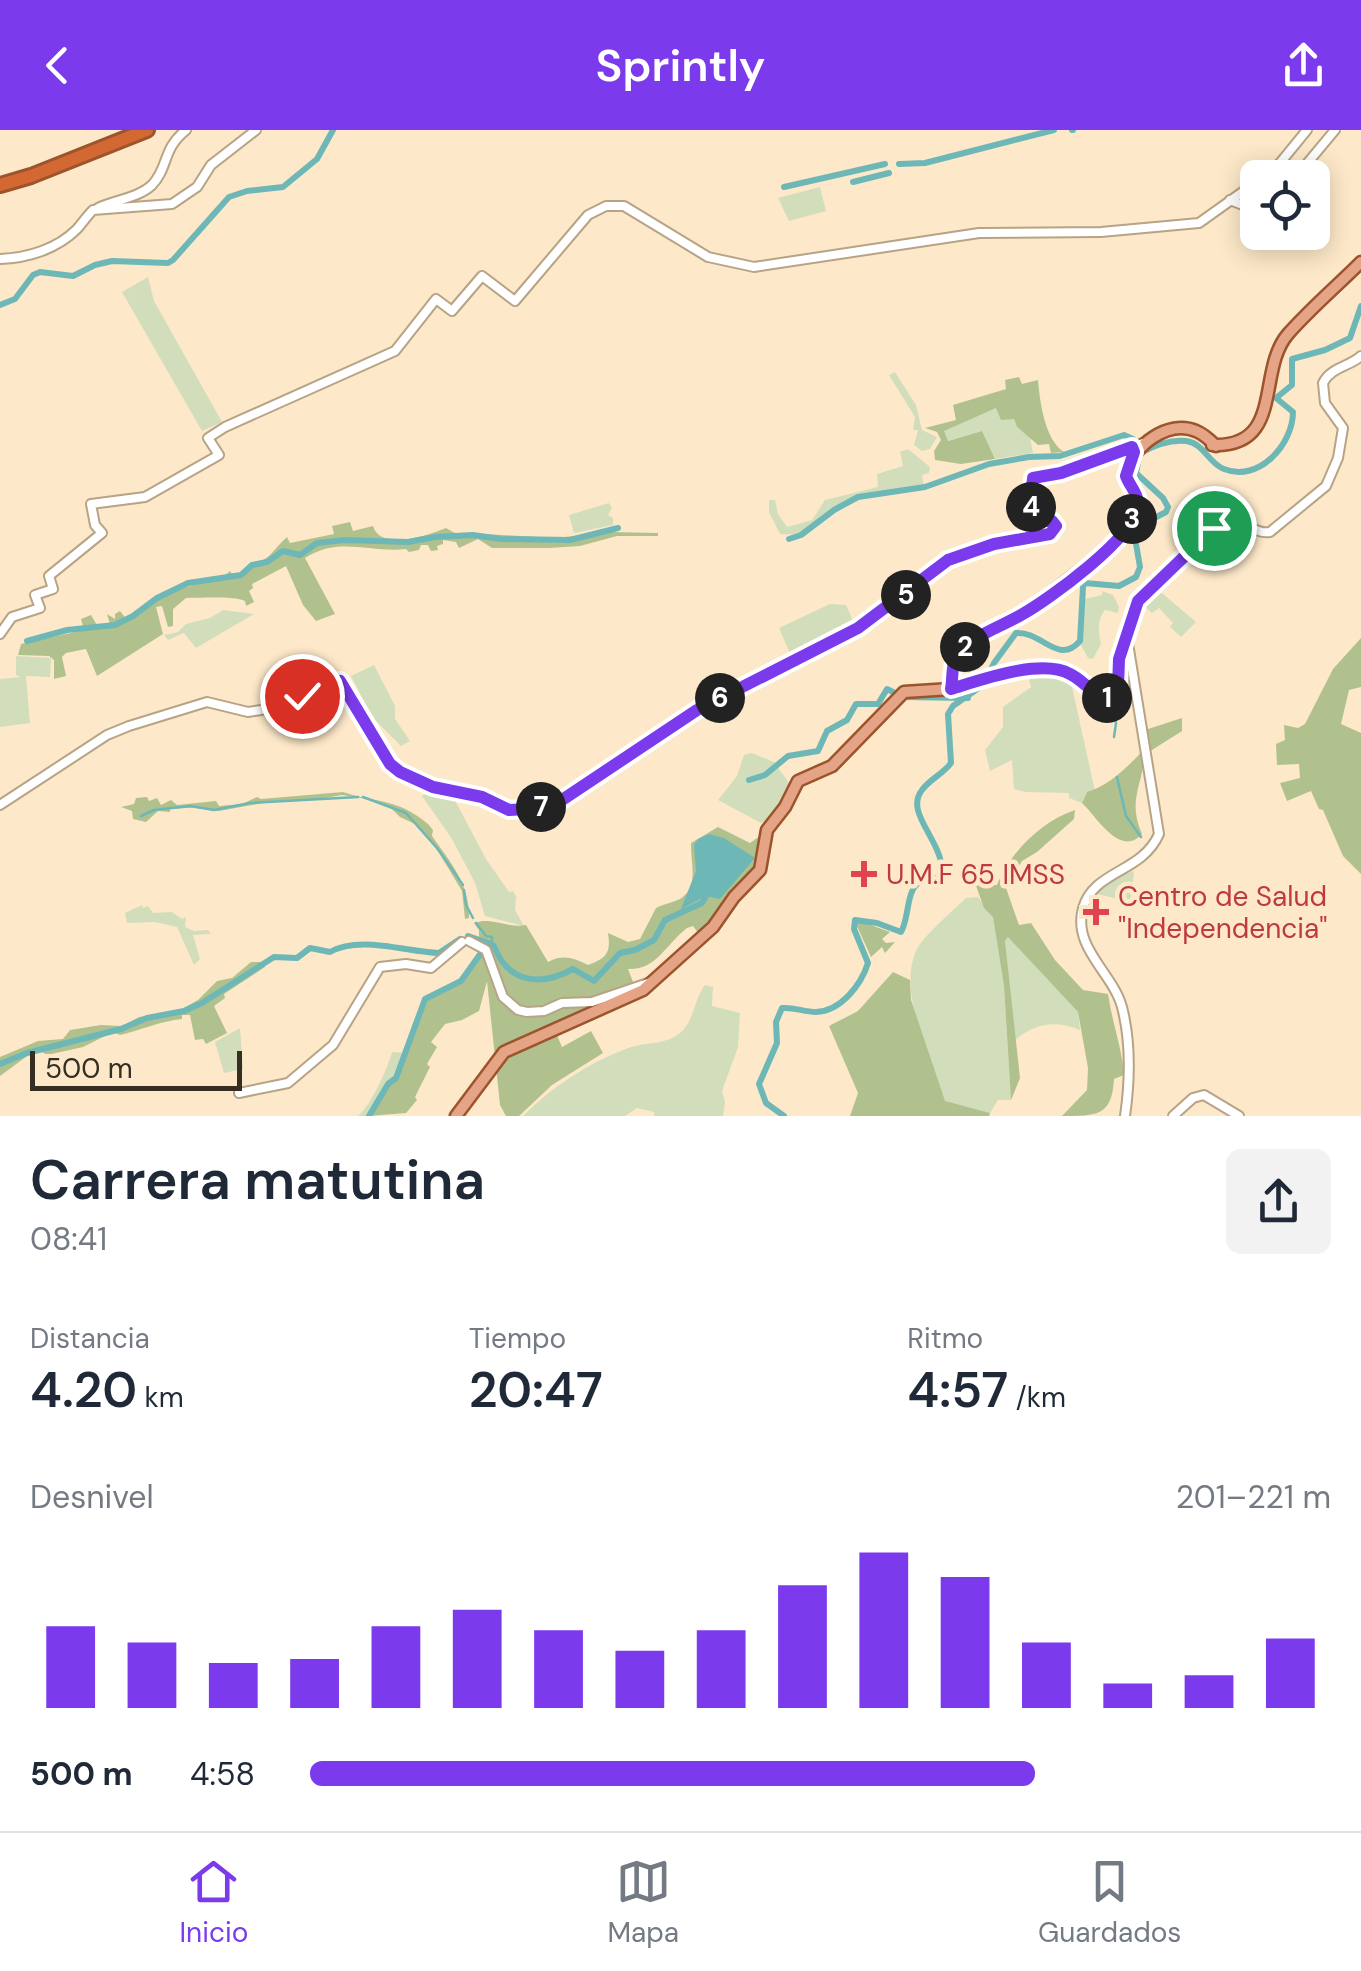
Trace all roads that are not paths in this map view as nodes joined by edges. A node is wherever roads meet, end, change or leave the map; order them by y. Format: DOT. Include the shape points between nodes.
graph roads {
  1 [pos="132,130"];
  2 [pos="147,130"];
  3 [pos="186,130"];
  4 [pos="256,130"];
  5 [pos="1307,130"];
  6 [pos="1335,130"];
  7 [pos="1282,160"];
  8 [pos="1310,160"];
  9 [pos="0,182"];
  10 [pos="1240,193"];
  11 [pos="1230,200"];
  12 [pos="643,202"];
  13 [pos="1240,204"];
  14 [pos="94,210"];
  15 [pos="638,215"];
  16 [pos="0,259"];
  17 [pos="1361,265"];
  18 [pos="1361,356"];
  19 [pos="1136,447"];
  20 [pos="1127,633"];
  21 [pos="0,634"];
  22 [pos="951,689"];
  23 [pos="0,804"];
  24 [pos="384,967"];
  25 [pos="655,982"];
  26 [pos="456,1116"];
  27 [pos="1125,1116"];
  28 [pos="1173,1116"];
  29 [pos="1239,1116"];
  1 -- 9 [label="highway"];
  2 -- 9 [label="highway"];
  3 -- 14 [label="main road" via="171,144 152,185"];
  4 -- 14 [label="main road" via="172,204"];
  5 -- 7 [label="main road"];
  6 -- 8 [label="main road"];
  10 -- 11 [label="main road"];
  11 -- 13 [label="main road"];
  11 -- 15 [label="main road" via="1199,223 974,234 754,267 708,257"];
  12 -- 15 [label="main road"];
  14 -- 16 [label="main road" via="45,250"];
  15 -- 21 [label="main road" via="624,206 588,214 515,301 482,276 452,312 436,299 395,350 208,438 219,455 145,498 91,504 102,533 49,576 53,589 34,595 40,608 12,617"];
  17 -- 19 [label="main road" via="1288,334 1255,430 1239,442 1216,446 1169,433"];
  18 -- 20 [label="main road" via="1323,384 1325,403 1342,428 1326,486 1270,532 1236,520 1214,528 1138,601"];
  19 -- 22 [label="main road" via="1126,476 1138,508 1115,544 1042,600 968,644 954,661"];
  19 -- 23 [label="main road" via="1033,478 1029,517 1050,520 1056,526 1050,534 948,560 858,628 697,710 550,808 509,810 423,784 390,764 340,681 248,712 207,702 130,726"];
  20 -- 22 [label="main road" via="1111,698 1060,670 1030,670"];
  20 -- 27 [label="main road" via="1160,834 1134,865 1090,892 1082,915 1090,952 1123,1010"];
  22 -- 25 [label="main road" via="899,696 832,766 796,782 767,830 758,873"];
  24 -- 24 [label="main road" via="336,1048 288,1088 244,1093 288,1082 333,1045"];
  24 -- 25 [label="main road" via="431,970 465,942 484,948 503,997 526,1012 592,1002"];
  25 -- 26 [label="main road" via="504,1052"];
  28 -- 29 [label="main road" via="1204,1095"];
}
